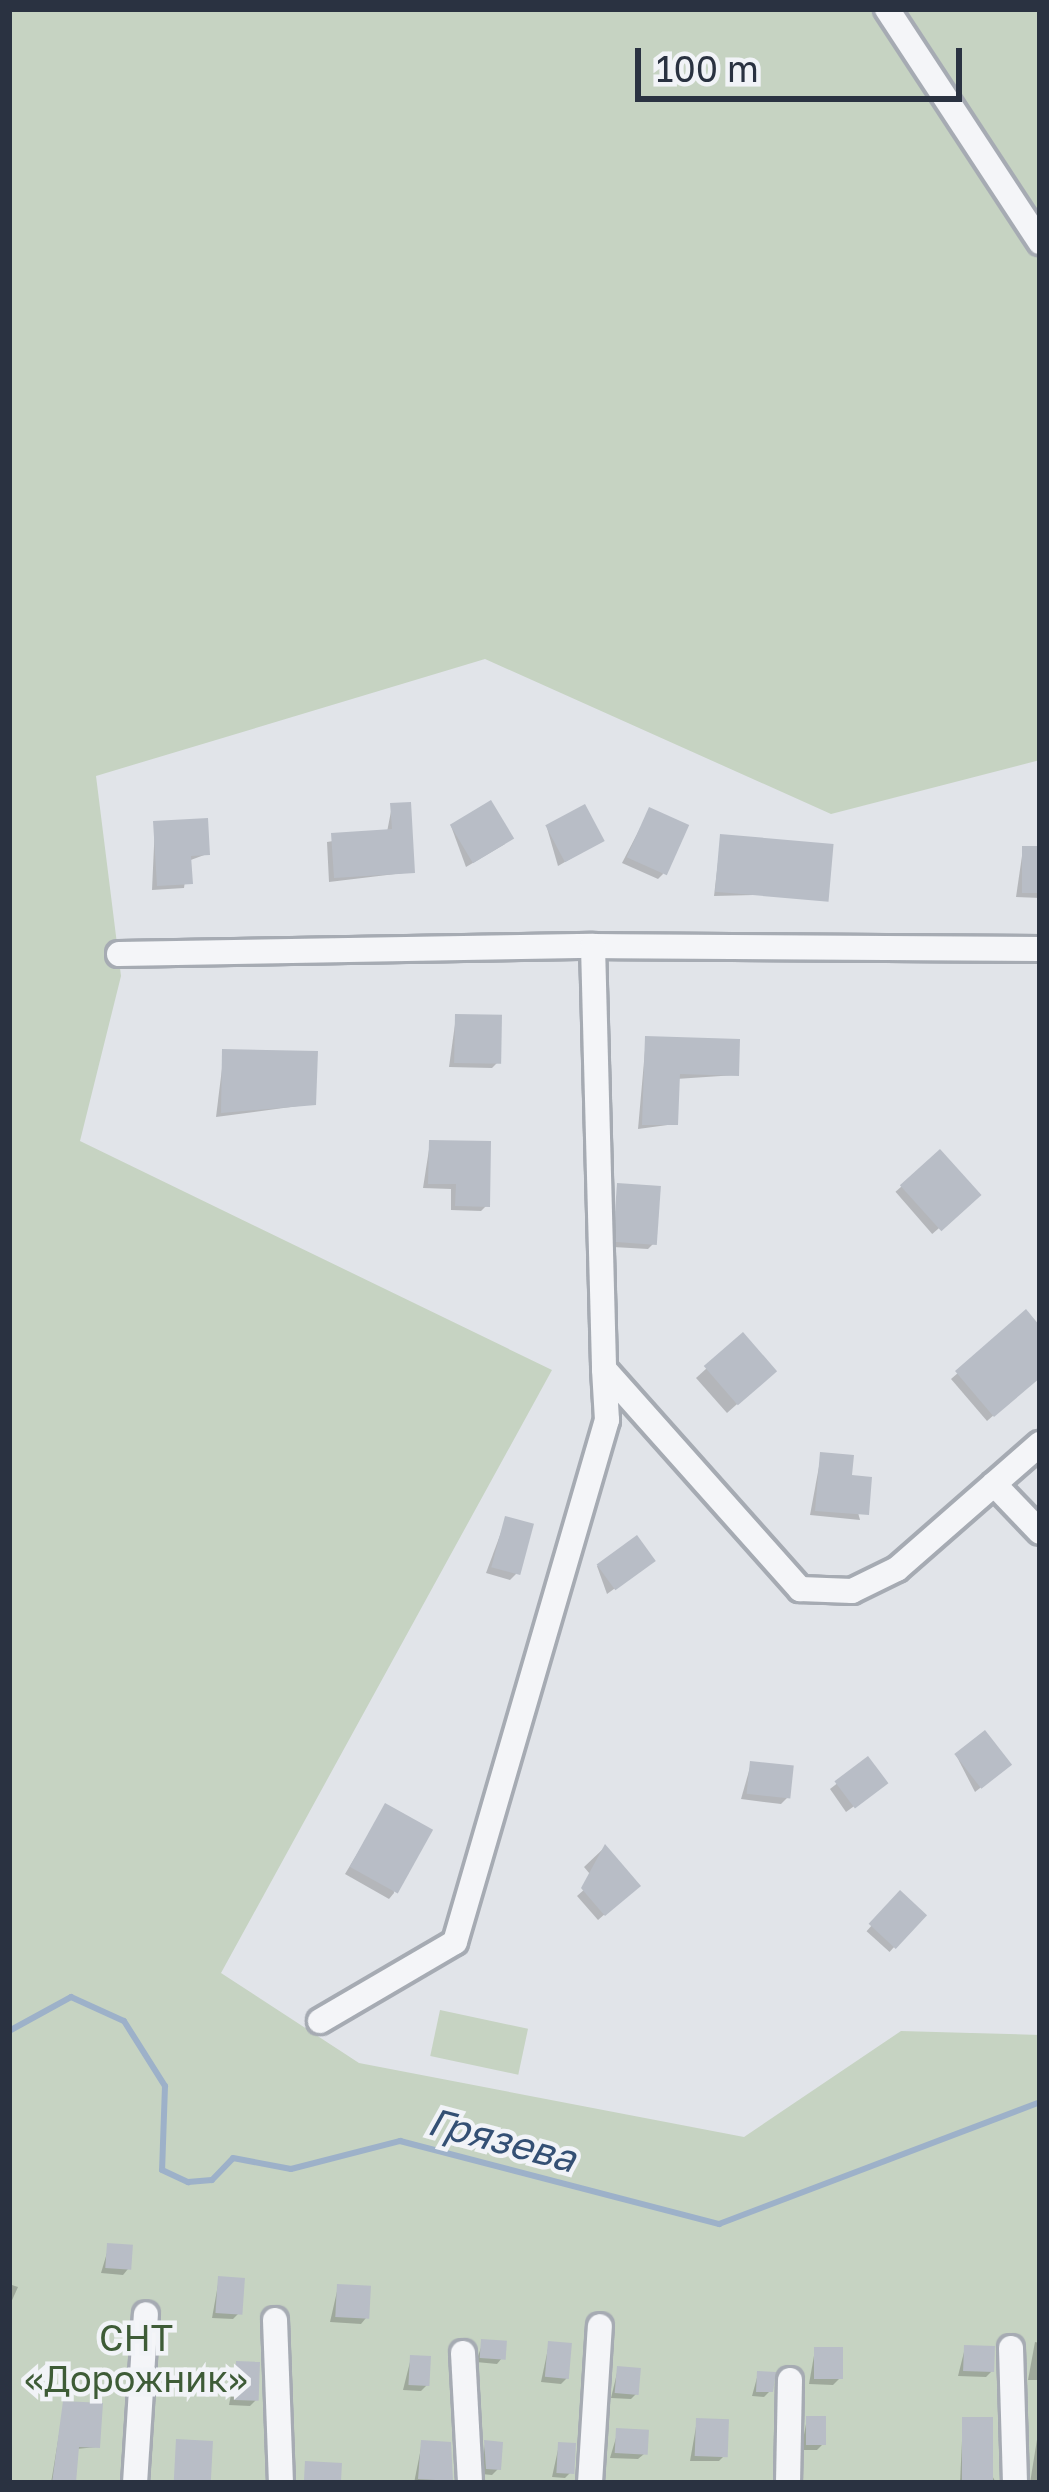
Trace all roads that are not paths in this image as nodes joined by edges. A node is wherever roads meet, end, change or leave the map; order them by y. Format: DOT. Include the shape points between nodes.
graph roads {
  1 [pos="887,9"];
  2 [pos="1040,242"];
  3 [pos="593,946"];
  4 [pos="1040,949"];
  5 [pos="119,953"];
  6 [pos="604,1369"];
  7 [pos="1040,1444"];
  8 [pos="994,1484"];
  9 [pos="1040,1532"];
  10 [pos="320,2021"];
  11 [pos="146,2314"];
  12 [pos="275,2320"];
  13 [pos="600,2326"];
  14 [pos="1011,2348"];
  15 [pos="464,2353"];
  16 [pos="790,2380"];
  17 [pos="135,2483"];
  18 [pos="281,2483"];
  19 [pos="470,2483"];
  20 [pos="590,2483"];
  21 [pos="788,2483"];
  22 [pos="1015,2483"];
  1 -- 2 [label="street"];
  3 -- 4 [label="street"];
  3 -- 5 [label="street"];
  3 -- 6 [label="street"];
  6 -- 8 [label="street" via="800,1589 852,1592 897,1569"];
  6 -- 10 [label="street" via="607,1420 455,1942"];
  7 -- 8 [label="street"];
  8 -- 9 [label="street"];
  11 -- 17 [label="street"];
  12 -- 18 [label="street"];
  13 -- 20 [label="street"];
  14 -- 22 [label="street"];
  15 -- 19 [label="street"];
  16 -- 21 [label="street"];
}
